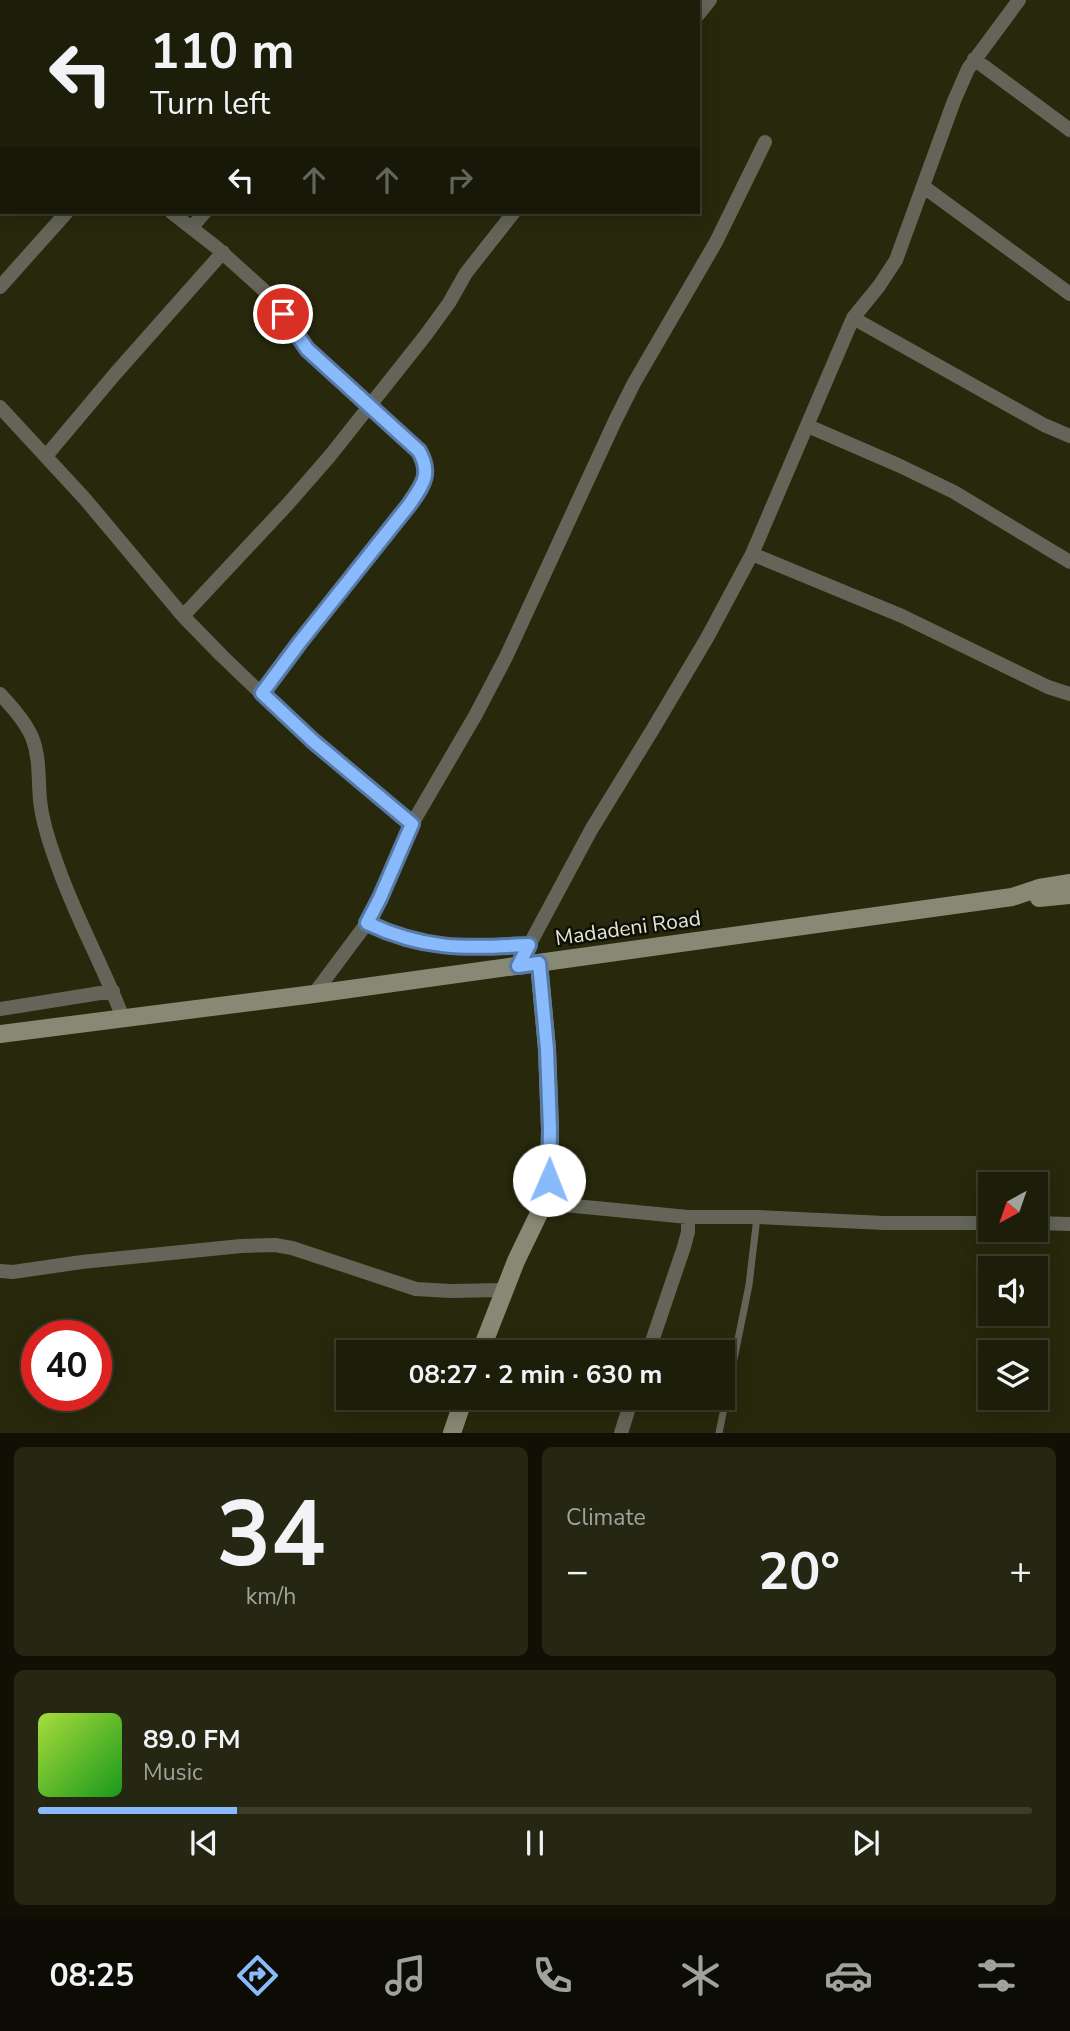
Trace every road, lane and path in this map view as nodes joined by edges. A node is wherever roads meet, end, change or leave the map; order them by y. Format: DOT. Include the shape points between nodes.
graph roads {
  1 [pos="1019,0"];
  2 [pos="974,60"];
  3 [pos="1070,130"];
  4 [pos="765,142"];
  5 [pos="924,187"];
  6 [pos="65,214"];
  7 [pos="174,214"];
  8 [pos="203,214"];
  9 [pos="512,214"];
  10 [pos="192,227"];
  11 [pos="223,253"];
  12 [pos="0,287"];
  13 [pos="1070,294"];
  14 [pos="853,318"];
  15 [pos="0,407"];
  16 [pos="368,407"];
  17 [pos="808,426"];
  18 [pos="1070,436"];
  19 [pos="46,456"];
  20 [pos="752,554"];
  21 [pos="1070,562"];
  22 [pos="184,616"];
  23 [pos="262,693"];
  24 [pos="0,694"];
  25 [pos="1070,694"];
  26 [pos="412,824"];
  27 [pos="1070,883"];
  28 [pos="1070,895"];
  29 [pos="1012,897"];
  30 [pos="367,923"];
  31 [pos="529,945"];
  32 [pos="539,963"];
  33 [pos="518,966"];
  34 [pos="113,991"];
  35 [pos="314,994"];
  36 [pos="0,1009"];
  37 [pos="123,1018"];
  38 [pos="0,1034"];
  39 [pos="544,1203"];
  40 [pos="688,1217"];
  41 [pos="757,1217"];
  42 [pos="978,1223"];
  43 [pos="1048,1223"];
  44 [pos="1070,1224"];
  45 [pos="0,1271"];
  46 [pos="504,1290"];
  47 [pos="485,1340"];
  48 [pos="652,1340"];
  49 [pos="460,1410"];
  50 [pos="628,1410"];
  51 [pos="452,1433"];
  52 [pos="621,1433"];
  53 [pos="719,1433"];
  1 -- 2 [label="street"];
  2 -- 3 [label="street"];
  2 -- 5 [label="street" via="954,101"];
  4 -- 26 [label="street" via="716,242 634,383 489,690"];
  5 -- 13 [label="street"];
  5 -- 14 [label="street" via="896,260"];
  6 -- 12 [label="street"];
  7 -- 10 [label="street"];
  8 -- 10 [label="street"];
  9 -- 16 [label="street"];
  10 -- 11 [label="street"];
  11 -- 16 [label="street" via="268,294 307,349"];
  11 -- 19 [label="street"];
  14 -- 17 [label="street"];
  14 -- 18 [label="street"];
  15 -- 19 [label="street"];
  16 -- 22 [label="street" via="309,481"];
  16 -- 23 [label="street" via="419,451 425,462 424,481"];
  17 -- 20 [label="street"];
  17 -- 21 [label="street" via="954,492"];
  19 -- 22 [label="street"];
  20 -- 25 [label="street" via="902,616"];
  20 -- 31 [label="street"];
  22 -- 23 [label="street"];
  23 -- 26 [label="street"];
  24 -- 34 [label="street" via="31,736 37,753 40,802 55,860"];
  26 -- 30 [label="street"];
  27 -- 29 [label="street, Madadeni Road"];
  28 -- 29 [label="street, Madadeni Road"];
  29 -- 32 [label="street, Madadeni Road"];
  30 -- 31 [label="street" via="394,936 442,946"];
  30 -- 35 [label="street"];
  31 -- 33 [label="street"];
  32 -- 33 [label="street, Madadeni Road"];
  32 -- 39 [label="street" via="550,1129"];
  33 -- 35 [label="street, Madadeni Road"];
  34 -- 36 [label="street"];
  34 -- 37 [label="street"];
  35 -- 37 [label="street, Madadeni Road"];
  37 -- 38 [label="street, Madadeni Road"];
  39 -- 40 [label="street"];
  39 -- 46 [label="street"];
  40 -- 41 [label="street"];
  40 -- 48 [label="street" via="684,1247"];
  41 -- 42 [label="street"];
  41 -- 53 [label="lane" via="747,1296"];
  43 -- 44 [label="street"];
  45 -- 46 [label="street" via="275,1245 416,1289"];
  46 -- 47 [label="street"];
  49 -- 51 [label="street"];
  50 -- 52 [label="street"];
}
